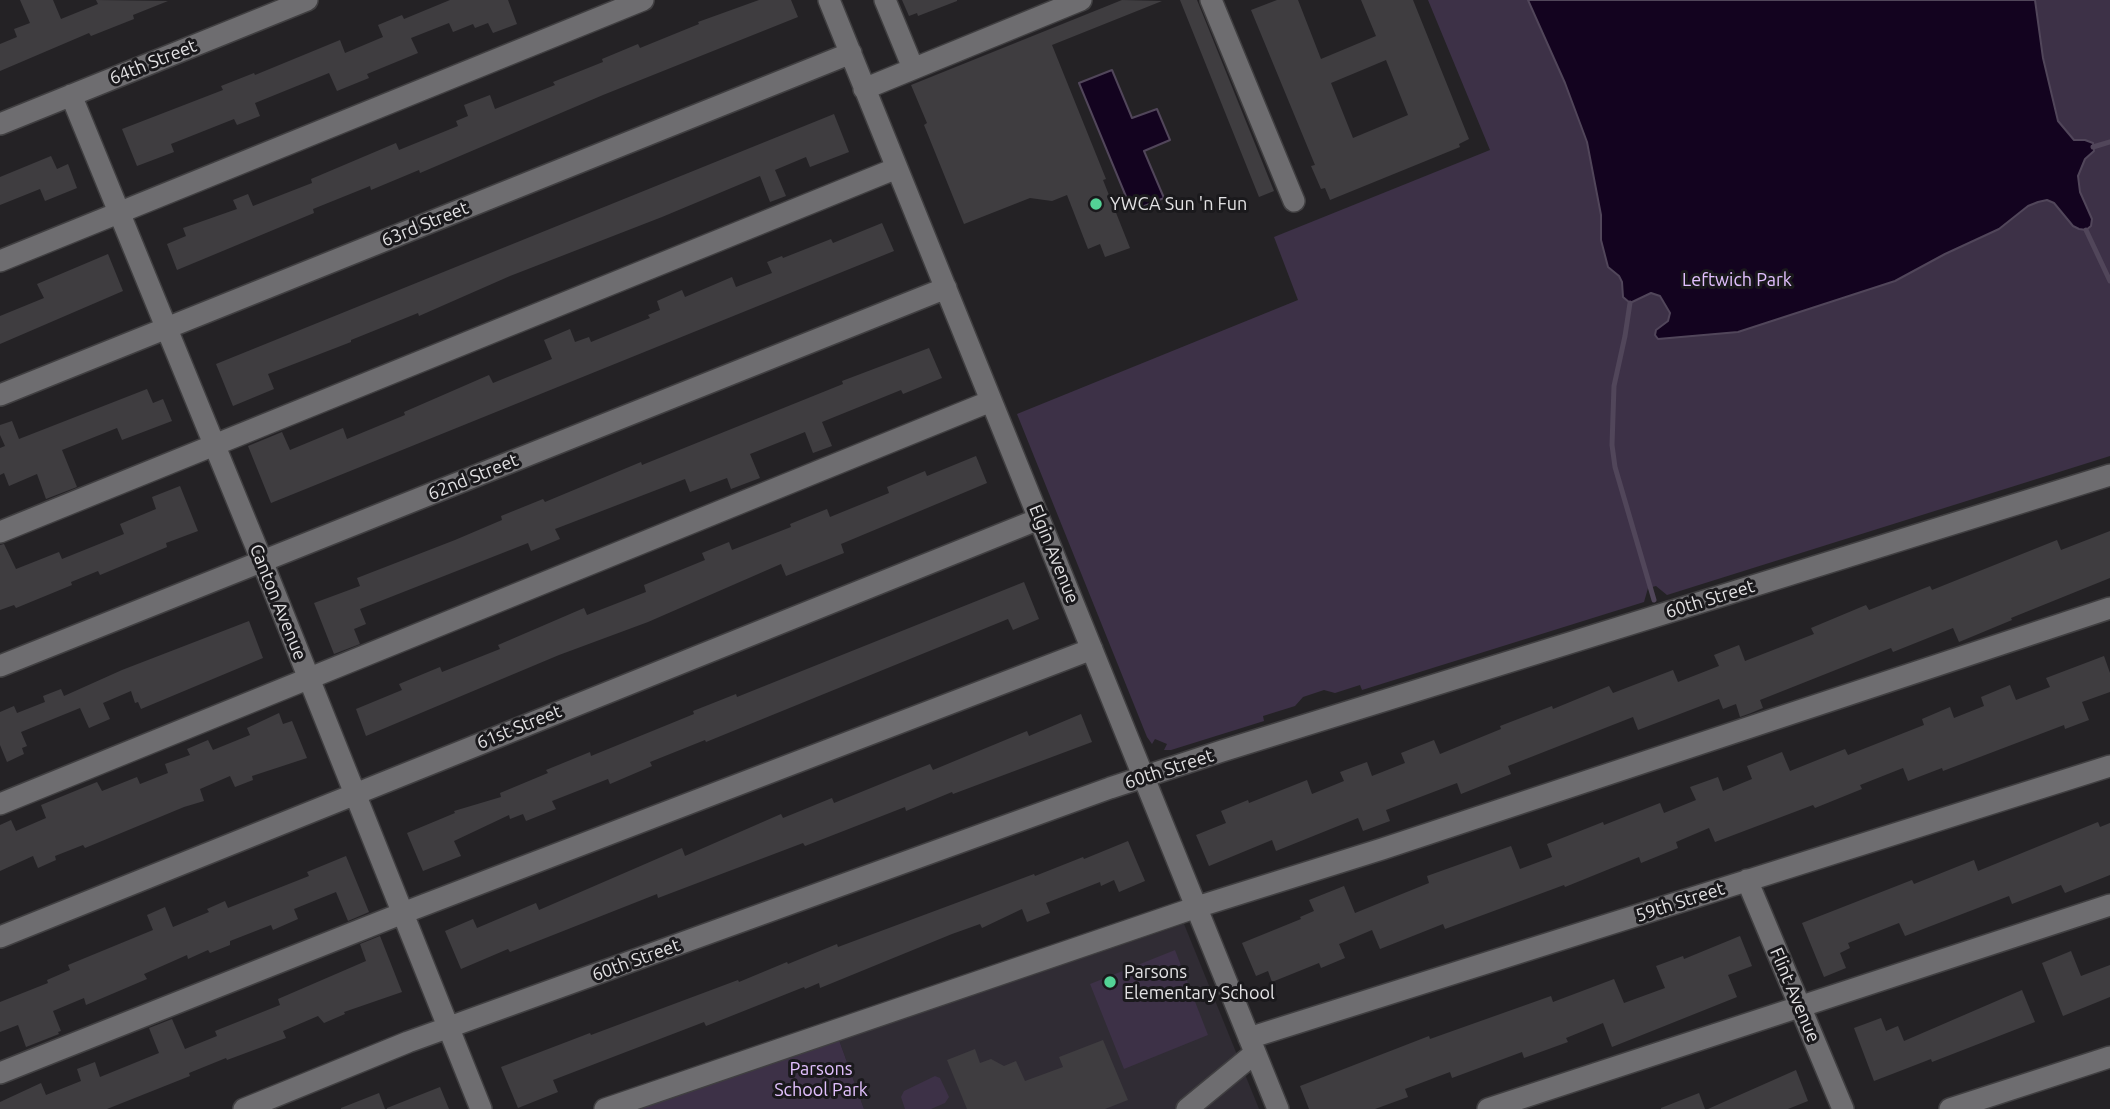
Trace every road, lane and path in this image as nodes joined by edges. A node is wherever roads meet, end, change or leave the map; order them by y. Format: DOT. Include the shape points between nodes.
graph roads {
  1 [pos="307,0"];
  2 [pos="643,0"];
  3 [pos="829,0"];
  4 [pos="886,0"];
  5 [pos="1081,0"];
  6 [pos="1211,0"];
  7 [pos="851,53"];
  8 [pos="913,68"];
  9 [pos="864,89"];
  10 [pos="71,95"];
  11 [pos="0,124"];
  12 [pos="897,168"];
  13 [pos="1294,201"];
  14 [pos="119,213"];
  15 [pos="0,261"];
  16 [pos="946,288"];
  17 [pos="166,328"];
  18 [pos="0,395"];
  19 [pos="991,401"];
  20 [pos="215,446"];
  21 [pos="2110,475"];
  22 [pos="1039,519"];
  23 [pos="0,532"];
  24 [pos="262,561"];
  25 [pos="2110,608"];
  26 [pos="1092,649"];
  27 [pos="0,666"];
  28 [pos="308,677"];
  29 [pos="2110,766"];
  30 [pos="1144,777"];
  31 [pos="355,793"];
  32 [pos="0,804"];
  33 [pos="1747,880"];
  34 [pos="2110,905"];
  35 [pos="1197,907"];
  36 [pos="403,913"];
  37 [pos="0,937"];
  38 [pos="1800,1006"];
  39 [pos="449,1028"];
  40 [pos="1252,1045"];
  41 [pos="2110,1057"];
  42 [pos="0,1073"];
  43 [pos="244,1109"];
  44 [pos="481,1109"];
  45 [pos="605,1109"];
  46 [pos="1187,1109"];
  47 [pos="1278,1109"];
  48 [pos="1488,1109"];
  49 [pos="1843,1109"];
  50 [pos="1950,1109"];
  1 -- 10 [label="street, 64th Street"];
  2 -- 14 [label="street"];
  3 -- 7 [label="street, Elgin Avenue"];
  4 -- 8 [label="street"];
  5 -- 8 [label="street"];
  6 -- 13 [label="street"];
  7 -- 9 [label="street, Elgin Avenue"];
  7 -- 17 [label="street, 63rd Street"];
  8 -- 9 [label="street"];
  9 -- 12 [label="street, Elgin Avenue"];
  10 -- 11 [label="street, 64th Street"];
  10 -- 14 [label="street, Canton Avenue"];
  12 -- 16 [label="street, Elgin Avenue"];
  12 -- 20 [label="street"];
  14 -- 15 [label="street"];
  14 -- 17 [label="street, Canton Avenue"];
  16 -- 19 [label="street, Elgin Avenue"];
  16 -- 24 [label="street, 62nd Street"];
  17 -- 18 [label="street, 63rd Street"];
  17 -- 20 [label="street, Canton Avenue"];
  19 -- 22 [label="street, Elgin Avenue"];
  19 -- 28 [label="street"];
  20 -- 23 [label="street"];
  20 -- 24 [label="street, Canton Avenue"];
  21 -- 30 [label="street, 60th Street"];
  22 -- 26 [label="street, Elgin Avenue"];
  22 -- 31 [label="street, 61st Street"];
  24 -- 27 [label="street, 62nd Street"];
  24 -- 28 [label="street, Canton Avenue"];
  25 -- 35 [label="street"];
  26 -- 30 [label="street, Elgin Avenue"];
  26 -- 36 [label="street"];
  28 -- 31 [label="street, Canton Avenue"];
  28 -- 32 [label="street"];
  29 -- 33 [label="street, 59th Street"];
  30 -- 35 [label="street, Elgin Avenue"];
  30 -- 39 [label="street, 60th Street"];
  31 -- 36 [label="street, Canton Avenue"];
  31 -- 37 [label="street, 61st Street"];
  33 -- 38 [label="street, Flint Avenue"];
  33 -- 40 [label="street, 59th Street"];
  34 -- 38 [label="street"];
  35 -- 40 [label="street, Elgin Avenue"];
  35 -- 45 [label="street"];
  36 -- 39 [label="street, Canton Avenue"];
  36 -- 42 [label="street"];
  38 -- 48 [label="street"];
  38 -- 49 [label="street, Flint Avenue"];
  39 -- 43 [label="street, 60th Street"];
  39 -- 44 [label="street, Canton Avenue"];
  40 -- 46 [label="street"];
  40 -- 47 [label="street, Elgin Avenue"];
  41 -- 50 [label="street"];
}
